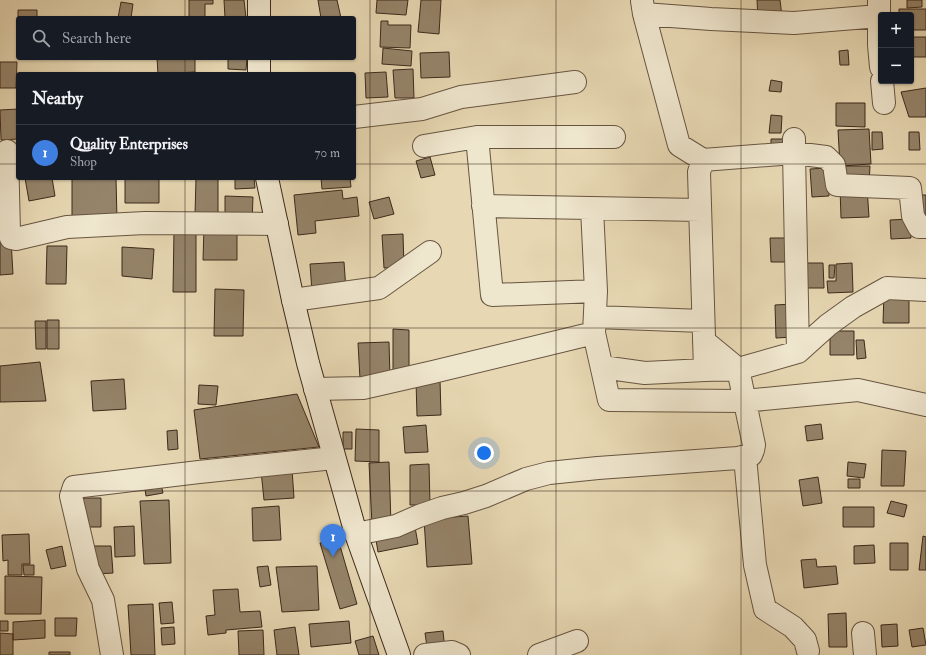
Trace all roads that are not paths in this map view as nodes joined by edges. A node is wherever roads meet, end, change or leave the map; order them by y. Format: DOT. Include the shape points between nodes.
graph roads {
  1 [pos="258,0"];
  2 [pos="643,7"];
  3 [pos="879,8"];
  4 [pos="259,16"];
  5 [pos="879,48"];
  6 [pos="259,60"];
  7 [pos="259,72"];
  8 [pos="575,82"];
  9 [pos="882,84"];
  10 [pos="884,103"];
  11 [pos="356,118"];
  12 [pos="477,137"];
  13 [pos="614,137"];
  14 [pos="794,145"];
  15 [pos="424,146"];
  16 [pos="8,151"];
  17 [pos="703,160"];
  18 [pos="267,180"];
  19 [pos="483,206"];
  20 [pos="592,208"];
  21 [pos="700,210"];
  22 [pos="277,224"];
  23 [pos="926,227"];
  24 [pos="430,252"];
  25 [pos="926,290"];
  26 [pos="596,292"];
  27 [pos="293,300"];
  28 [pos="595,325"];
  29 [pos="704,331"];
  30 [pos="798,352"];
  31 [pos="602,367"];
  32 [pos="705,370"];
  33 [pos="738,370"];
  34 [pos="315,389"];
  35 [pos="744,401"];
  36 [pos="926,405"];
  37 [pos="745,457"];
  38 [pos="334,458"];
  39 [pos="356,534"];
  40 [pos="864,633"];
  41 [pos="577,641"];
  42 [pos="808,651"];
  43 [pos="112,655"];
  44 [pos="399,655"];
  45 [pos="425,655"];
  46 [pos="459,655"];
  47 [pos="539,655"];
  48 [pos="865,655"];
  1 -- 4 [label="street"];
  2 -- 3 [label="street" via="711,20 794,23"];
  2 -- 17 [label="street" via="680,145"];
  3 -- 5 [label="street"];
  6 -- 7 [label="street"];
  8 -- 11 [label="street" via="461,97 422,109"];
  9 -- 10 [label="street"];
  12 -- 13 [label="street"];
  12 -- 15 [label="street"];
  12 -- 19 [label="street"];
  14 -- 17 [label="street"];
  14 -- 23 [label="street" via="826,157 834,165 838,185 910,188 913,216 919,227"];
  14 -- 30 [label="street"];
  16 -- 22 [label="street" via="9,233 11,238 16,240 67,227"];
  17 -- 21 [label="street" via="699,172"];
  18 -- 22 [label="street"];
  19 -- 20 [label="street"];
  19 -- 26 [label="street" via="492,295"];
  20 -- 21 [label="street"];
  20 -- 26 [label="street"];
  21 -- 29 [label="street"];
  22 -- 27 [label="street"];
  24 -- 27 [label="street" via="379,288"];
  25 -- 30 [label="street" via="887,288 853,307"];
  26 -- 28 [label="street"];
  27 -- 34 [label="street"];
  28 -- 29 [label="street"];
  28 -- 31 [label="street"];
  28 -- 34 [label="street" via="433,372 363,388"];
  29 -- 32 [label="street"];
  29 -- 33 [label="street"];
  30 -- 33 [label="street"];
  31 -- 32 [label="street" via="645,373"];
  31 -- 35 [label="street" via="609,400"];
  32 -- 33 [label="street"];
  33 -- 35 [label="street"];
  34 -- 38 [label="street"];
  35 -- 36 [label="street" via="858,390"];
  35 -- 37 [label="street" via="754,445 750,455"];
  37 -- 39 [label="street" via="549,473 526,479 486,496 418,516 396,526"];
  37 -- 42 [label="street" via="755,565 765,609 793,627 805,640"];
  38 -- 39 [label="street"];
  38 -- 43 [label="street" via="74,487 71,496 88,569 103,600"];
  39 -- 44 [label="street"];
  40 -- 48 [label="street"];
  41 -- 47 [label="street"];
  45 -- 46 [label="street" via="452,652"];
}
